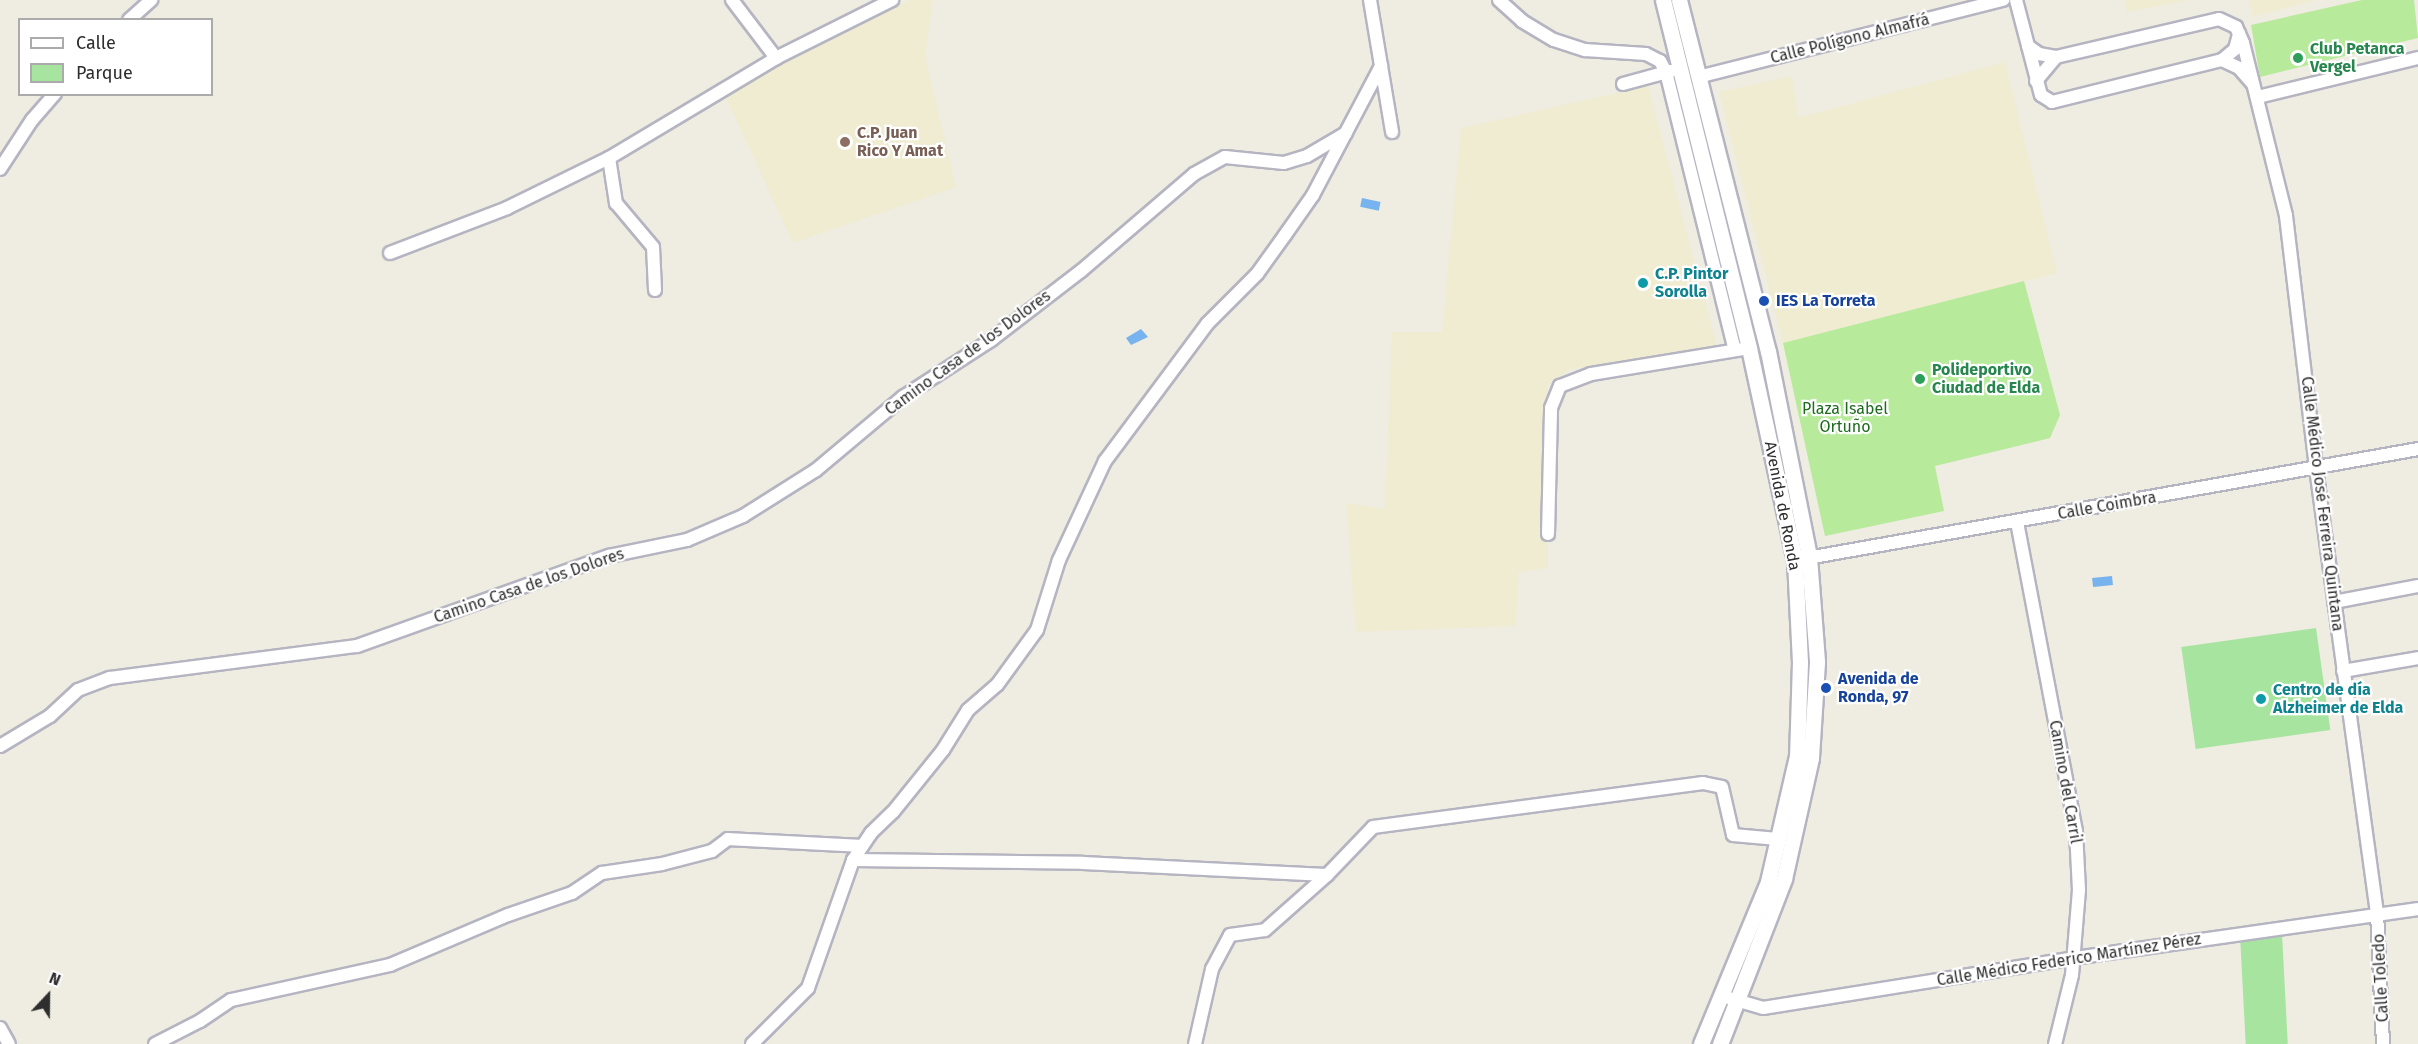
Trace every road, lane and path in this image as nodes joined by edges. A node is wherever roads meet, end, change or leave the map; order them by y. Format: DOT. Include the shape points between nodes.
graph roads {
  1 [pos="150,0"];
  2 [pos="732,0"];
  3 [pos="892,0"];
  4 [pos="1370,0"];
  5 [pos="1500,0"];
  6 [pos="1664,0"];
  7 [pos="1679,0"];
  8 [pos="2003,0"];
  9 [pos="2016,0"];
  10 [pos="131,18"];
  11 [pos="2239,34"];
  12 [pos="2028,46"];
  13 [pos="2056,57"];
  14 [pos="776,58"];
  15 [pos="2418,58"];
  16 [pos="2222,60"];
  17 [pos="1381,66"];
  18 [pos="1673,71"];
  19 [pos="1698,77"];
  20 [pos="2036,81"];
  21 [pos="1623,84"];
  22 [pos="2254,85"];
  23 [pos="53,96"];
  24 [pos="2258,97"];
  25 [pos="1392,132"];
  26 [pos="1346,133"];
  27 [pos="609,158"];
  28 [pos="0,169"];
  29 [pos="390,253"];
  30 [pos="655,290"];
  31 [pos="1742,349"];
  32 [pos="2418,449"];
  33 [pos="2316,468"];
  34 [pos="2017,522"];
  35 [pos="1548,534"];
  36 [pos="1802,559"];
  37 [pos="2418,586"];
  38 [pos="2334,602"];
  39 [pos="2418,658"];
  40 [pos="2343,671"];
  41 [pos="0,746"];
  42 [pos="1778,839"];
  43 [pos="861,846"];
  44 [pos="853,860"];
  45 [pos="1327,875"];
  46 [pos="2418,909"];
  47 [pos="2377,912"];
  48 [pos="2074,958"];
  49 [pos="1722,996"];
  50 [pos="1738,1002"];
  51 [pos="0,1028"];
  52 [pos="9,1044"];
  53 [pos="155,1044"];
  54 [pos="752,1044"];
  55 [pos="1195,1044"];
  56 [pos="1701,1044"];
  57 [pos="1720,1044"];
  58 [pos="2055,1044"];
  59 [pos="2383,1044"];
  1 -- 10 [label="street"];
  2 -- 14 [label="street"];
  3 -- 14 [label="street"];
  4 -- 17 [label="street"];
  5 -- 18 [label="street" via="1522,21 1554,40 1585,50 1653,56"];
  6 -- 18 [label="street, Avenida de Ronda"];
  7 -- 19 [label="street, Avenida de Ronda"];
  8 -- 19 [label="street, Calle Polígono Almafrá"];
  9 -- 12 [label="street"];
  11 -- 13 [label="street" via="2229,22 2219,19"];
  11 -- 16 [label="street" via="2235,49"];
  11 -- 22 [label="street"];
  12 -- 13 [label="street" via="2039,54"];
  12 -- 20 [label="street"];
  13 -- 20 [label="street"];
  14 -- 27 [label="street"];
  15 -- 24 [label="street"];
  16 -- 20 [label="street" via="2066,101 2052,102 2041,95"];
  16 -- 22 [label="street" via="2238,68"];
  17 -- 25 [label="street"];
  17 -- 26 [label="street"];
  18 -- 21 [label="street"];
  18 -- 31 [label="street, Avenida de Ronda"];
  19 -- 36 [label="street, Avenida de Ronda" via="1768,351"];
  22 -- 24 [label="street"];
  23 -- 28 [label="street" via="32,120"];
  24 -- 33 [label="street, Calle Médico José Ferreira Quintana" via="2286,216"];
  26 -- 41 [label="street, Camino Casa de los Dolores" via="1307,156 1284,163 1225,157 1194,174 1081,271 991,340 903,397 816,470 743,516 687,540 609,556 357,645 110,678 78,690 50,716"];
  26 -- 43 [label="street" via="1313,195 1257,274 1207,324 1105,461 1059,560 1037,630 997,685 968,710 943,750"];
  27 -- 29 [label="street" via="507,208"];
  27 -- 30 [label="street" via="616,203 653,247"];
  31 -- 35 [label="street" via="1591,374 1560,386 1551,408"];
  31 -- 36 [label="street, Avenida de Ronda"];
  32 -- 33 [label="street, Calle Coimbra"];
  33 -- 34 [label="street, Calle Coimbra"];
  33 -- 38 [label="street, Calle Médico José Ferreira Quintana"];
  34 -- 36 [label="street, Calle Coimbra"];
  34 -- 48 [label="street, Camino del Carril" via="2076,831 2079,890"];
  36 -- 42 [label="street, Avenida de Ronda" via="1797,756"];
  36 -- 50 [label="street, Avenida de Ronda" via="1817,662 1811,758 1784,879"];
  37 -- 38 [label="street"];
  38 -- 40 [label="street, Calle Médico José Ferreira Quintana"];
  39 -- 40 [label="street"];
  40 -- 47 [label="street, Calle Médico José Ferreira Quintana"];
  42 -- 45 [label="street" via="1733,835 1722,787 1703,783 1373,827"];
  42 -- 49 [label="street, Avenida de Ronda" via="1768,882"];
  43 -- 44 [label="street"];
  43 -- 53 [label="street" via="728,839 702,854 602,873 572,893 508,915 390,965 231,1000"];
  44 -- 45 [label="street" via="1083,863"];
  44 -- 54 [label="street" via="808,988"];
  45 -- 55 [label="street" via="1265,930 1230,935 1212,969"];
  46 -- 47 [label="street, Calle Médico Federico Martínez Pérez"];
  47 -- 48 [label="street, Calle Médico Federico Martínez Pérez"];
  47 -- 59 [label="street, Calle Toledo"];
  48 -- 50 [label="street, Calle Médico Federico Martínez Pérez" via="1763,1008"];
  48 -- 58 [label="street, Camino del Carril"];
  49 -- 50 [label="street, Calle Médico Federico Martínez Pérez"];
  49 -- 56 [label="street, Avenida de Ronda"];
  50 -- 57 [label="street, Avenida de Ronda"];
  51 -- 52 [label="street"];
}
